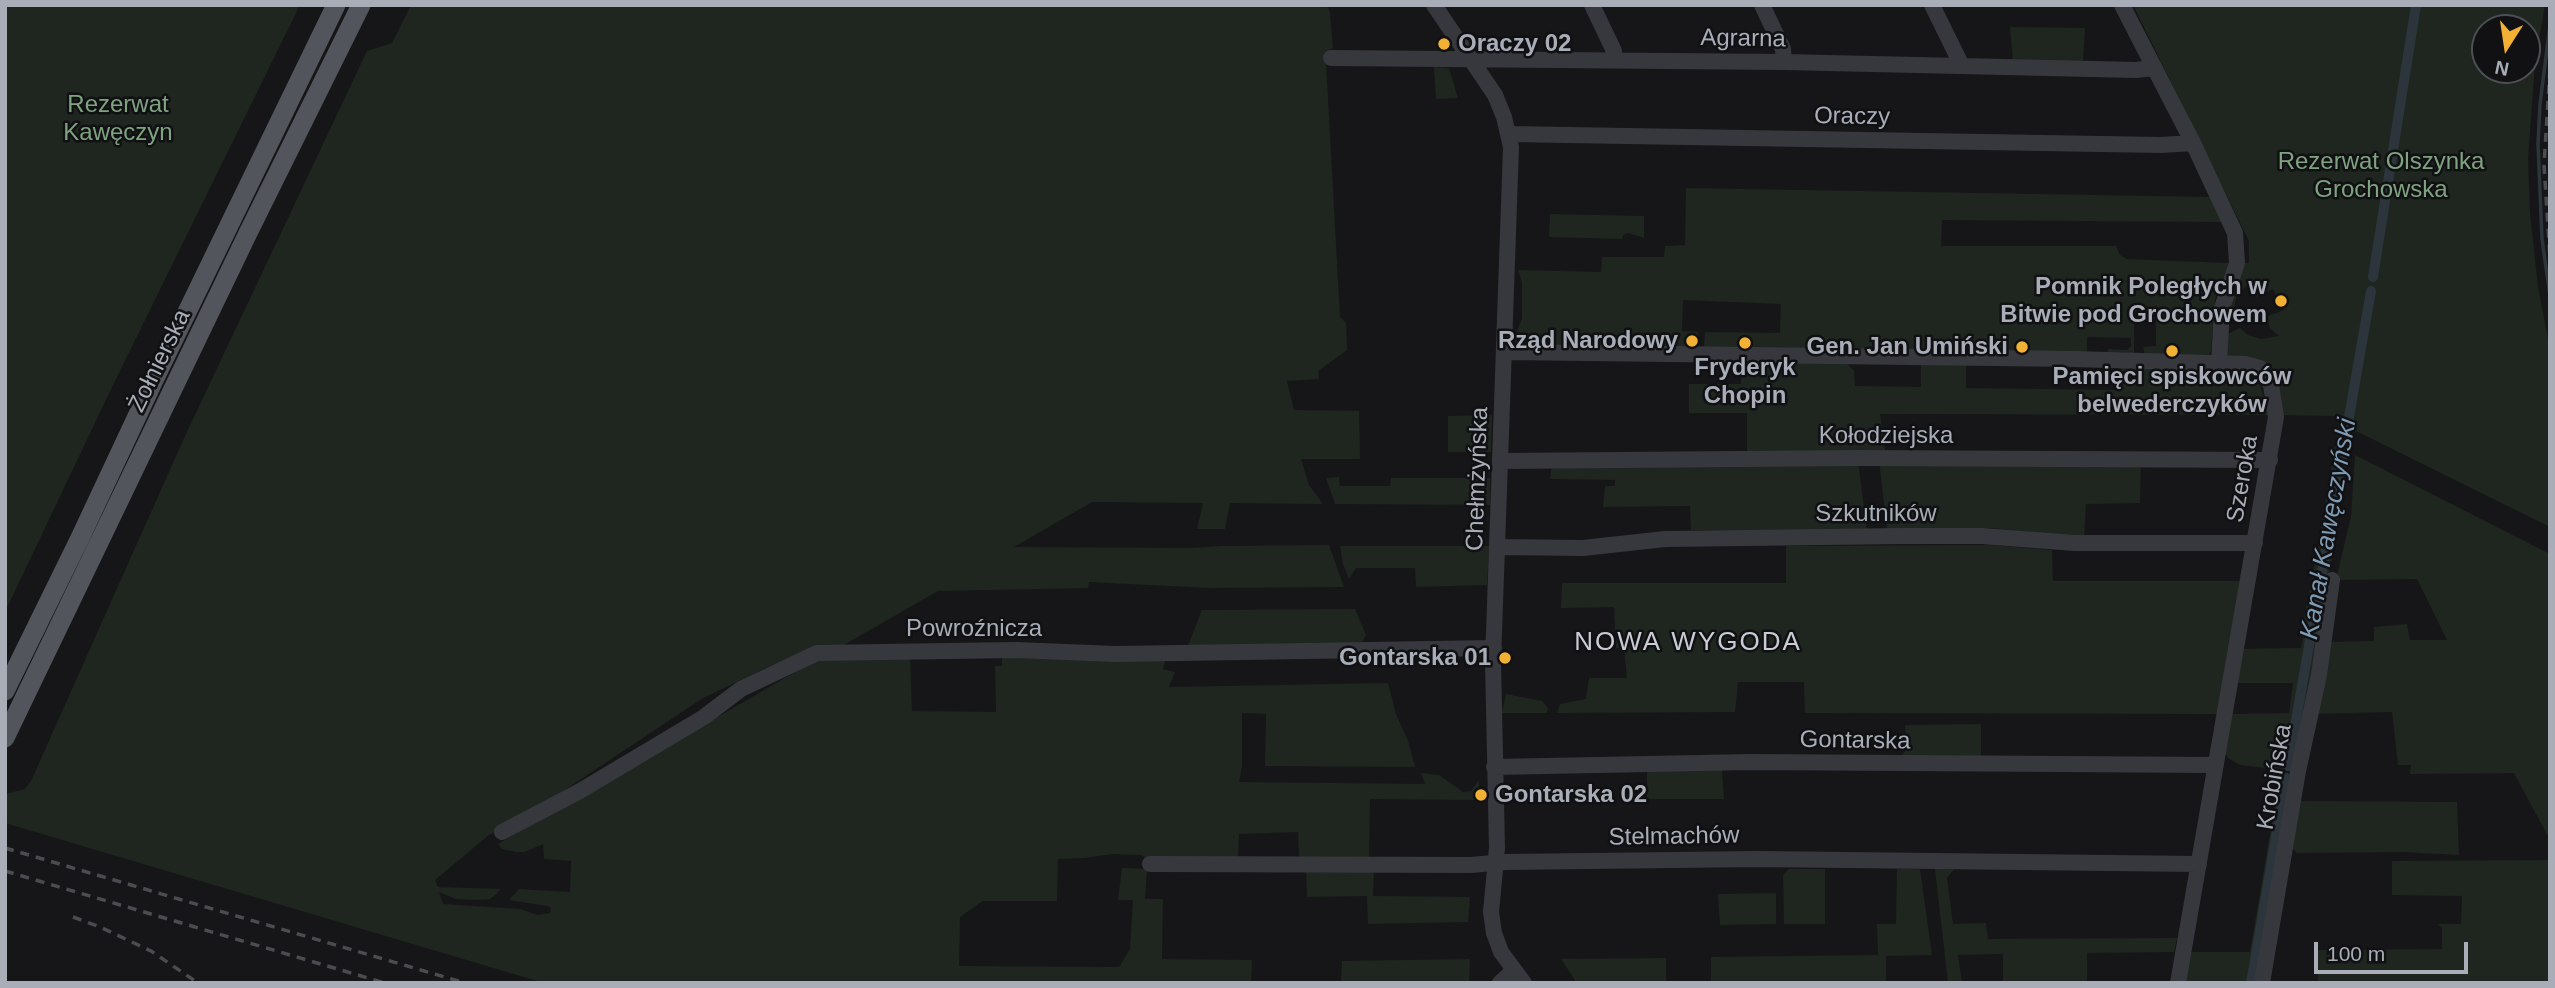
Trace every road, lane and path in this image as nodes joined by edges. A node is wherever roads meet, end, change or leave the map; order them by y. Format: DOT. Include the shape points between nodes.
graph roads {
  1 [pos="336,5"];
  2 [pos="361,5"];
  3 [pos="1434,5"];
  4 [pos="1592,5"];
  5 [pos="1762,5"];
  6 [pos="1932,5"];
  7 [pos="2122,5"];
  8 [pos="1331,58"];
  9 [pos="1615,60"];
  10 [pos="1473,61"];
  11 [pos="1784,62"];
  12 [pos="1962,66"];
  13 [pos="2154,68"];
  14 [pos="1509,134"];
  15 [pos="2193,143"];
  16 [pos="1505,352"];
  17 [pos="2219,363"];
  18 [pos="2270,460"];
  19 [pos="1501,461"];
  20 [pos="2255,544"];
  21 [pos="1498,547"];
  22 [pos="2332,580"];
  23 [pos="1494,648"];
  24 [pos="5,691"];
  25 [pos="5,738"];
  26 [pos="2216,765"];
  27 [pos="1494,766"];
  28 [pos="502,832"];
  29 [pos="1496,862"];
  30 [pos="1150,864"];
  31 [pos="2199,864"];
  32 [pos="1518,977"];
  33 [pos="1500,983"];
  34 [pos="2178,983"];
  35 [pos="2262,983"];
  1 -- 24 [label="main road, Żołnierska"];
  2 -- 25 [label="main road, Żołnierska"];
  3 -- 10 [label="street, Chełmżyńska"];
  4 -- 9 [label="street"];
  5 -- 11 [label="street" via="1783,49"];
  6 -- 12 [label="street"];
  7 -- 13 [label="street"];
  8 -- 10 [label="street, Agrarna"];
  9 -- 10 [label="street, Agrarna"];
  9 -- 11 [label="street, Agrarna"];
  10 -- 14 [label="street, Chełmżyńska" via="1495,95"];
  11 -- 12 [label="street, Agrarna"];
  12 -- 13 [label="street, Agrarna"];
  13 -- 15 [label="street"];
  14 -- 15 [label="street, Oraczy"];
  14 -- 16 [label="street, Chełmżyńska" via="1512,173"];
  15 -- 17 [label="street" via="2237,244 2236,269 2222,308"];
  16 -- 17 [label="street, Szeroka"];
  16 -- 19 [label="street, Chełmżyńska"];
  17 -- 18 [label="street, Szeroka" via="2260,368 2267,376 2276,417"];
  18 -- 19 [label="street, Kołodziejska"];
  18 -- 20 [label="street, Szeroka"];
  19 -- 21 [label="street, Chełmżyńska"];
  20 -- 21 [label="street, Szkutników" via="1890,536"];
  20 -- 26 [label="street, Szeroka"];
  21 -- 23 [label="street, Chełmżyńska"];
  22 -- 35 [label="street, Krobińska"];
  23 -- 27 [label="street, Chełmżyńska"];
  23 -- 28 [label="street, Powroźnicza" via="817,653 741,689 704,717"];
  26 -- 27 [label="street, Gontarska" via="1750,762"];
  26 -- 31 [label="street, Szeroka"];
  27 -- 29 [label="street, Chełmżyńska"];
  29 -- 30 [label="street, Stelmachów"];
  29 -- 31 [label="street, Stelmachów" via="1769,859"];
  29 -- 32 [label="street, Chełmżyńska" via="1492,926 1501,952"];
  31 -- 34 [label="street, Szeroka"];
  32 -- 33 [label="street, Chełmżyńska"];
}
